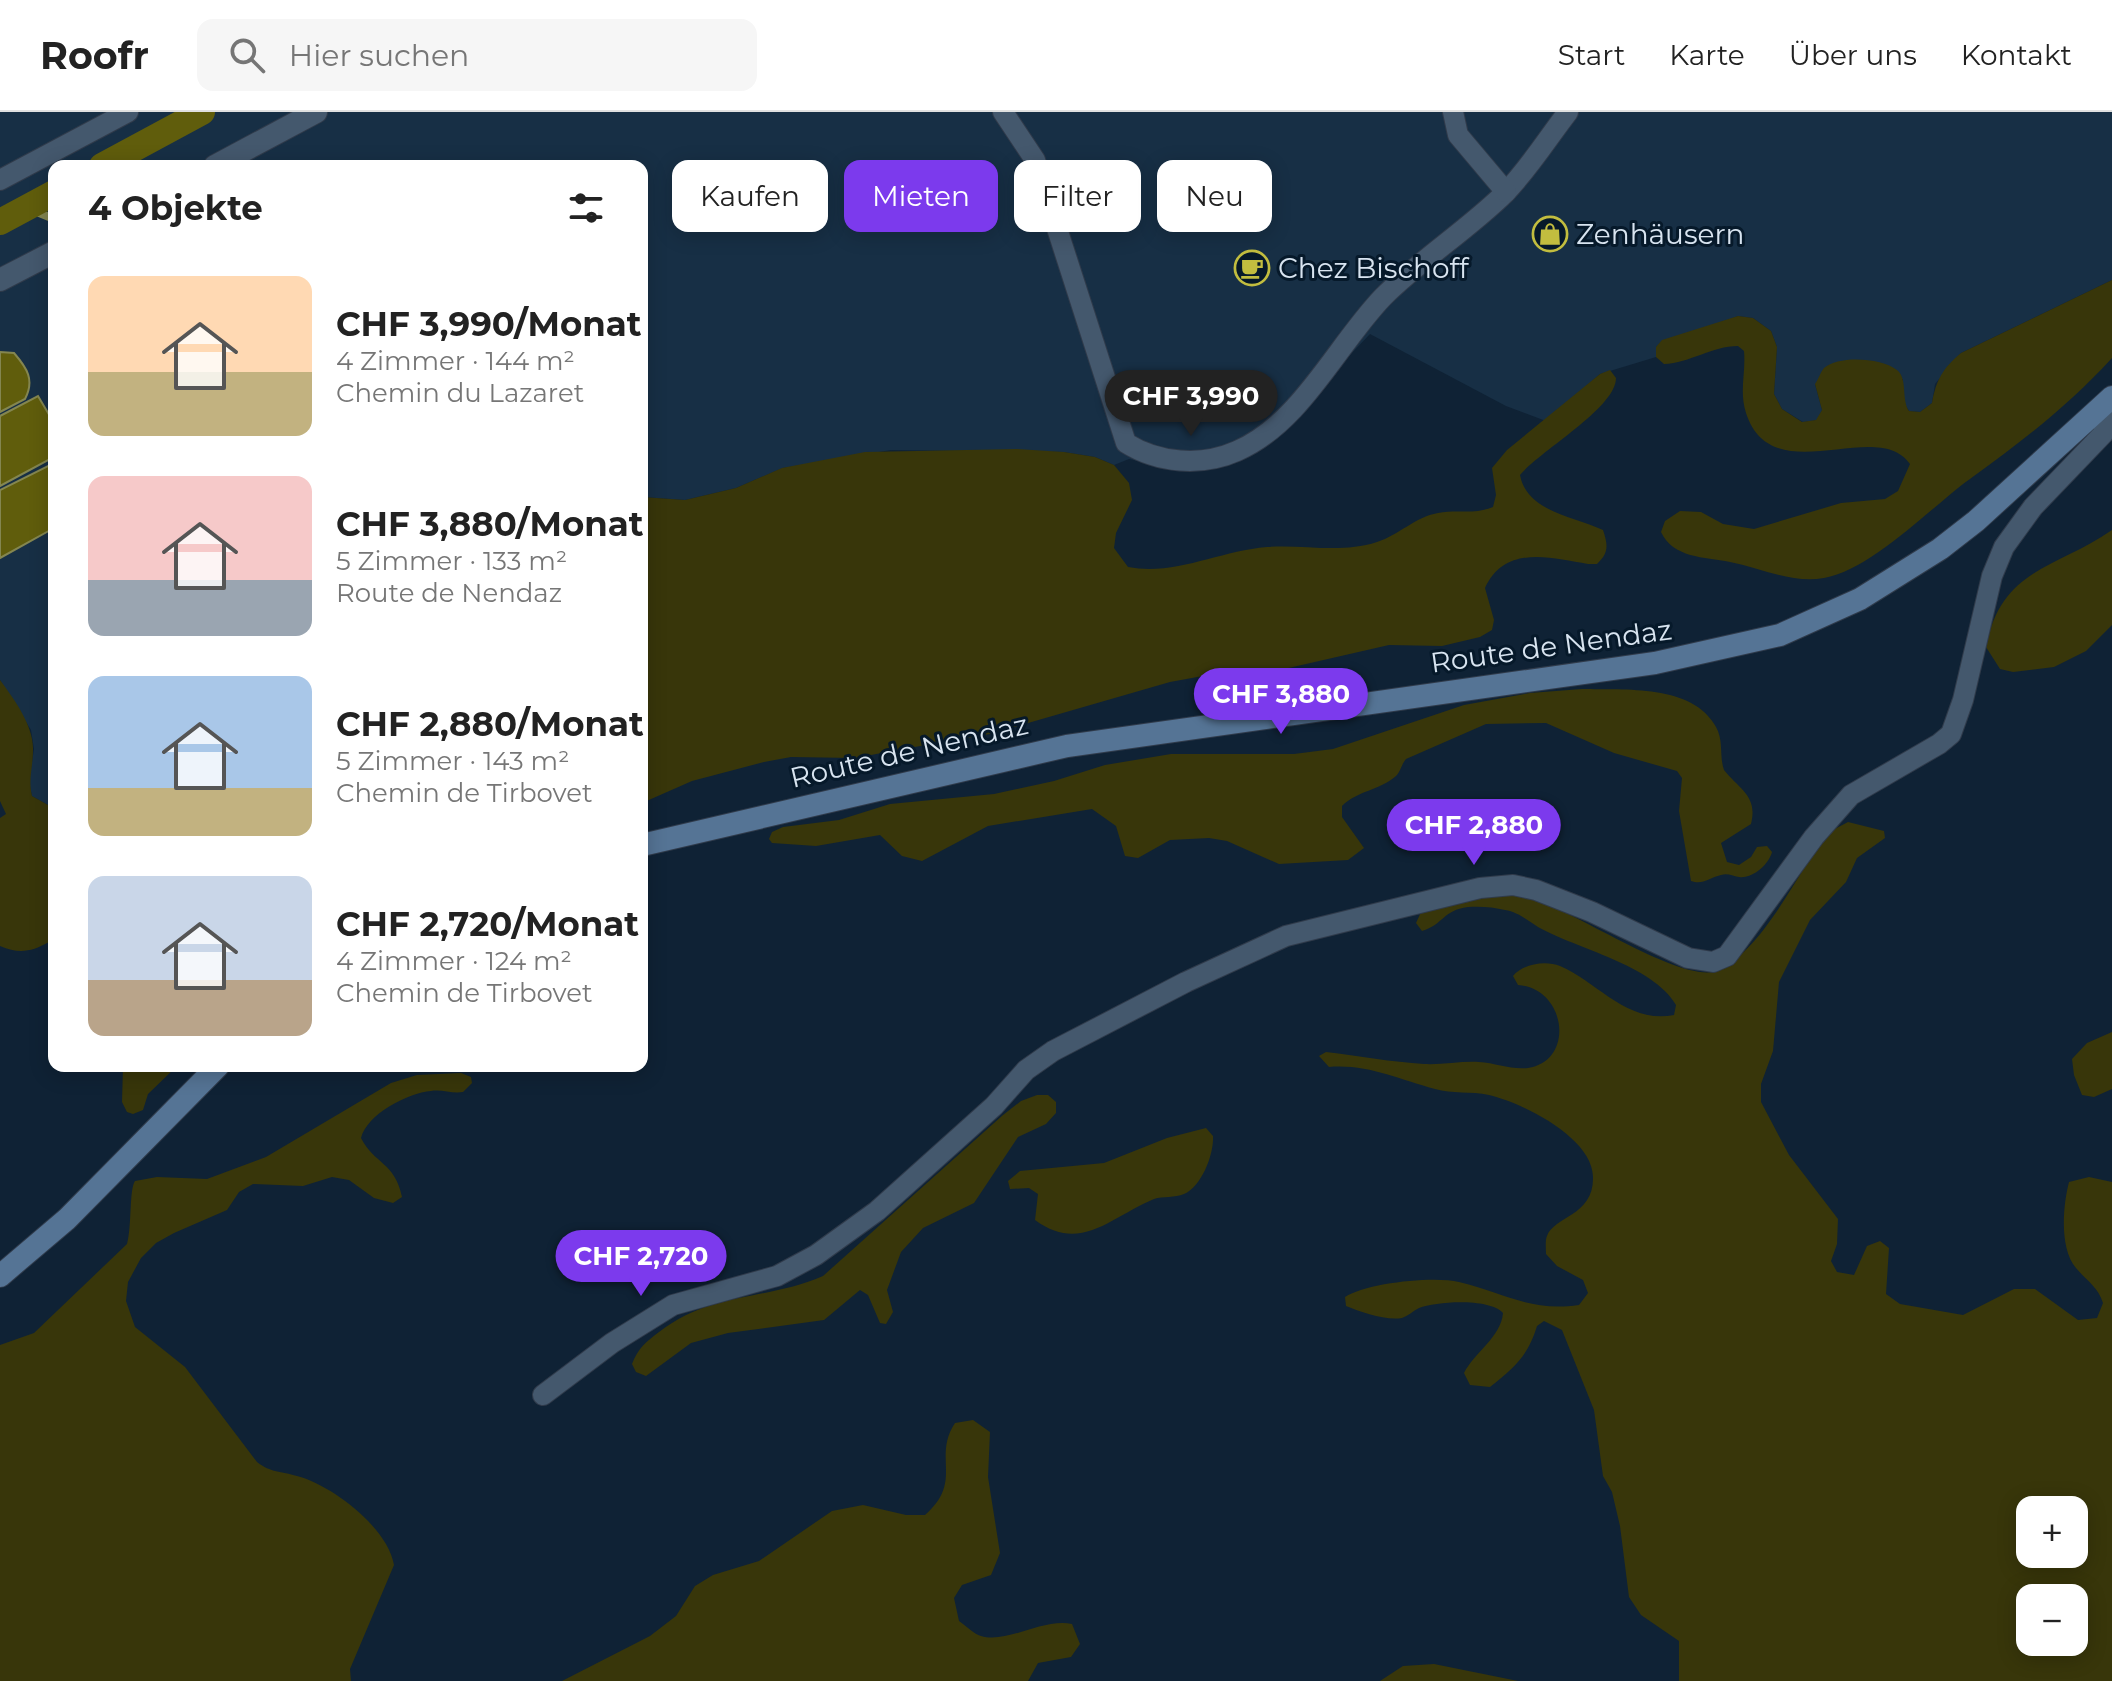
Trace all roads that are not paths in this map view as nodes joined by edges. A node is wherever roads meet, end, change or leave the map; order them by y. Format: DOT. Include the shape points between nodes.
graph roads {
  1 [pos="128,112"];
  2 [pos="316,112"];
  3 [pos="1003,112"];
  4 [pos="1453,112"];
  5 [pos="1568,112"];
  6 [pos="226,160"];
  7 [pos="0,180"];
  8 [pos="1506,192"];
  9 [pos="48,255"];
  10 [pos="0,280"];
  11 [pos="2105,404"];
  12 [pos="648,844"];
  13 [pos="212,1072"];
  14 [pos="0,1276"];
  15 [pos="543,1395"];
  1 -- 7 [label="street"];
  2 -- 6 [label="street"];
  3 -- 8 [label="street" via="1035,160 1126,443 1145,455 1173,460 1203,461 1235,452 1272,429 1382,298"];
  4 -- 8 [label="street" via="1458,135"];
  5 -- 8 [label="street"];
  9 -- 10 [label="street"];
  11 -- 12 [label="main road, Route de Nendaz" via="1940,549 1860,599 1780,635 1655,663 1067,746"];
  11 -- 15 [label="street" via="2103,434 2016,528 1998,559 1951,734 1851,795 1727,956 1713,962 1688,958 1592,912 1513,885 1480,888 1286,936 1053,1051 1026,1070 994,1106 877,1211 816,1255 777,1276 673,1305"];
  13 -- 14 [label="main road" via="67,1219"];
}
